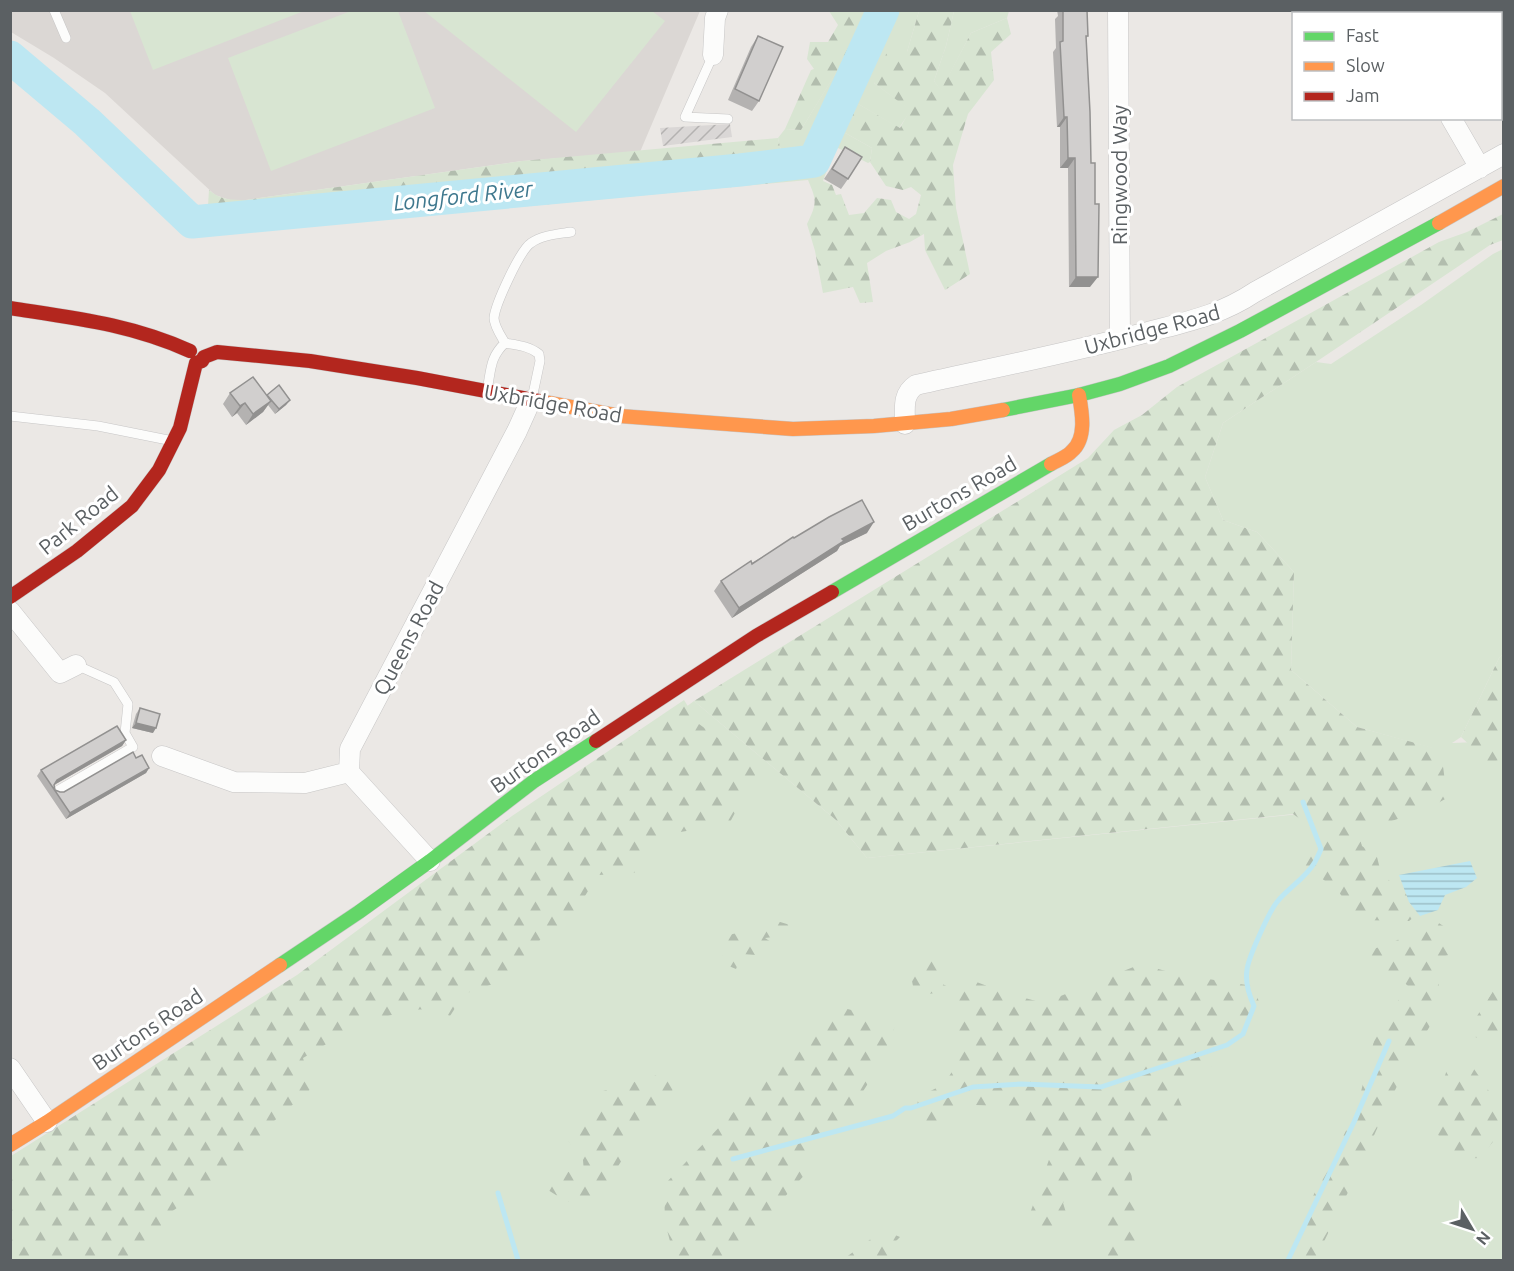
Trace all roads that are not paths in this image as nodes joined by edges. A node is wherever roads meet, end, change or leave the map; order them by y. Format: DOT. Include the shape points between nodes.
graph roads {
  1 [pos="54,10"];
  2 [pos="718,10"];
  3 [pos="1118,10"];
  4 [pos="66,38"];
  5 [pos="713,55"];
  6 [pos="728,119"];
  7 [pos="1452,120"];
  8 [pos="1503,154"];
  9 [pos="1480,168"];
  10 [pos="1503,186"];
  11 [pos="571,232"];
  12 [pos="10,308"];
  13 [pos="1120,339"];
  14 [pos="505,344"];
  15 [pos="197,357"];
  16 [pos="487,391"];
  17 [pos="1079,395"];
  18 [pos="531,400"];
  19 [pos="10,416"];
  20 [pos="904,424"];
  21 [pos="173,441"];
  22 [pos="10,597"];
  23 [pos="10,611"];
  24 [pos="76,665"];
  25 [pos="162,756"];
  26 [pos="349,772"];
  27 [pos="57,791"];
  28 [pos="430,861"];
  29 [pos="10,1068"];
  30 [pos="47,1122"];
  31 [pos="10,1145"];
  1 -- 4 [label="lane"];
  2 -- 5 [label="street"];
  3 -- 13 [label="street, Ringwood Way"];
  5 -- 6 [label="lane" via="685,117"];
  7 -- 9 [label="street"];
  8 -- 9 [label="street, Uxbridge Road"];
  9 -- 13 [label="street, Uxbridge Road" via="1227,309"];
  10 -- 17 [label="main road, Uxbridge Road" via="1220,341 1169,366"];
  11 -- 14 [label="lane" via="539,238 525,247 494,319"];
  12 -- 15 [label="main road" via="106,322 168,340"];
  13 -- 20 [label="street, Uxbridge Road" via="916,385 906,397"];
  14 -- 16 [label="lane" via="496,351"];
  14 -- 18 [label="lane" via="539,354"];
  15 -- 16 [label="main road, Uxbridge Road" via="217,352 310,361"];
  15 -- 21 [label="main road, Park Road" via="180,428"];
  16 -- 18 [label="main road, Uxbridge Road"];
  17 -- 20 [label="main road, Uxbridge Road"];
  17 -- 28 [label="main road, Burtons Road" via="1083,418 1080,441 1073,450 756,636 534,781"];
  18 -- 20 [label="main road, Uxbridge Road" via="620,416 793,429"];
  18 -- 26 [label="street, Queens Road" via="350,749"];
  19 -- 21 [label="lane" via="98,426"];
  21 -- 22 [label="main road, Park Road" via="159,470 132,506 77,551"];
  23 -- 24 [label="street" via="60,673"];
  24 -- 27 [label="lane" via="114,682 128,704 126,732 133,747"];
  25 -- 26 [label="street" via="234,782 305,783"];
  26 -- 28 [label="street"];
  28 -- 30 [label="main road, Burtons Road"];
  29 -- 30 [label="street"];
  30 -- 31 [label="main road, Burtons Road"];
}
